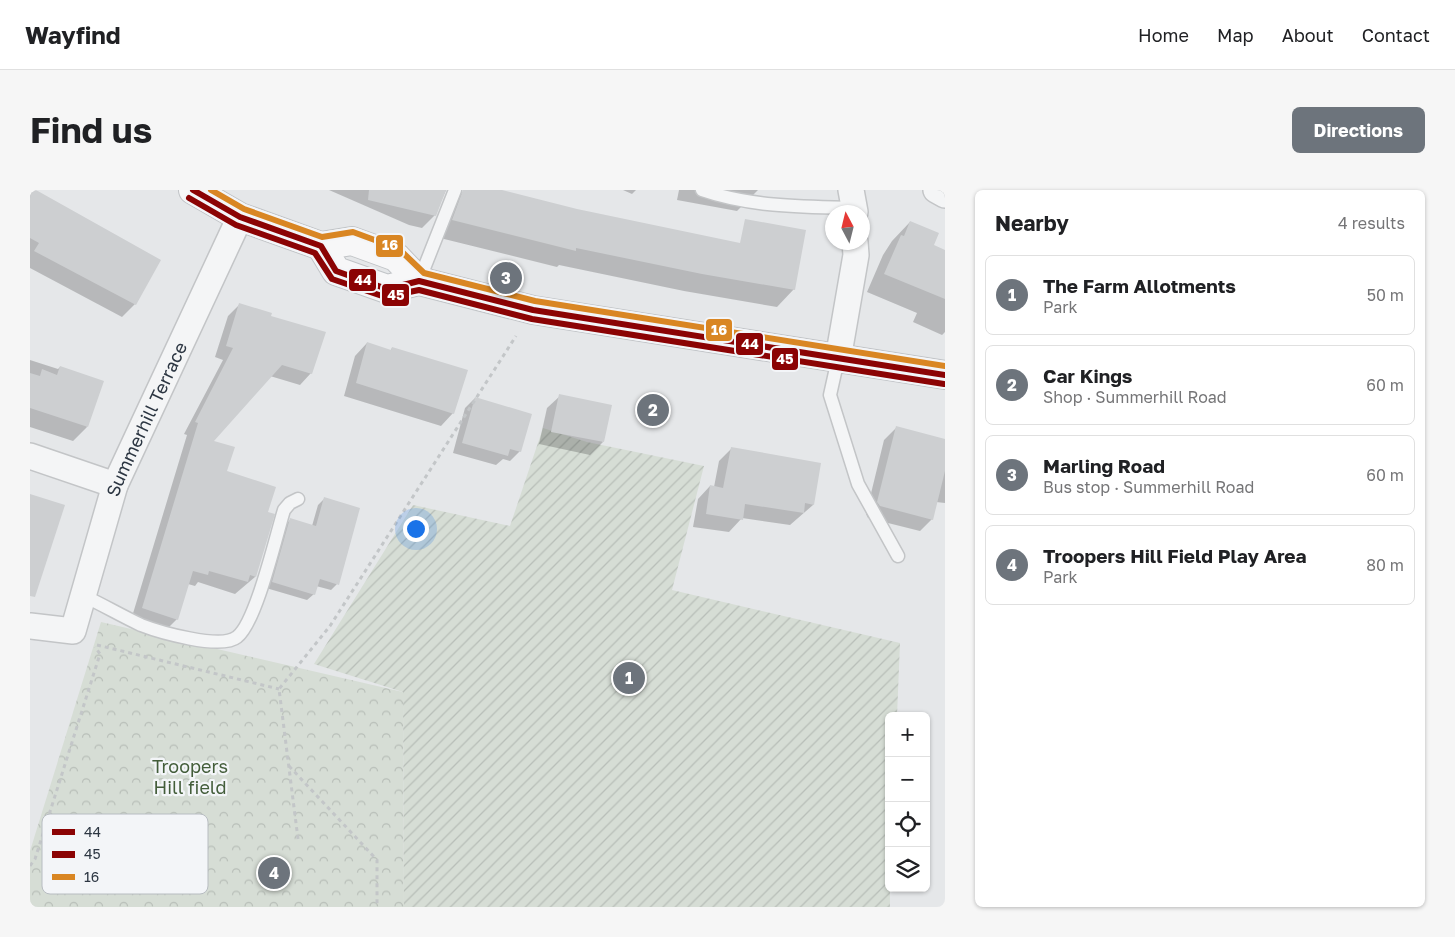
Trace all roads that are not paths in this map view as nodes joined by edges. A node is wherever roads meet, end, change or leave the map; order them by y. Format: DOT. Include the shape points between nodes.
graph roads {
  1 [pos="193,190"];
  2 [pos="456,190"];
  3 [pos="702,190"];
  4 [pos="936,190"];
  5 [pos="945,195"];
  6 [pos="853,203"];
  7 [pos="240,217"];
  8 [pos="856,250"];
  9 [pos="419,281"];
  10 [pos="838,359"];
  11 [pos="945,375"];
  12 [pos="30,456"];
  13 [pos="115,485"];
  14 [pos="298,499"];
  15 [pos="898,556"];
  16 [pos="84,596"];
  17 [pos="30,626"];
  1 -- 7 [label="main road"];
  2 -- 9 [label="lane"];
  3 -- 6 [label="lane" via="718,196 790,207"];
  4 -- 5 [label="street"];
  7 -- 9 [label="main road" via="321,246 336,271 387,289"];
  7 -- 13 [label="street, Summerhill Terrace"];
  8 -- 10 [label="street"];
  9 -- 10 [label="main road" via="533,310"];
  10 -- 11 [label="main road"];
  10 -- 15 [label="lane" via="830,395 858,484"];
  12 -- 13 [label="street"];
  13 -- 16 [label="street, Summerhill Terrace"];
  14 -- 16 [label="lane" via="290,502 284,510 251,618 237,638 223,642 197,640 143,626"];
  16 -- 17 [label="street, Summerhill Terrace" via="73,631"];
}
